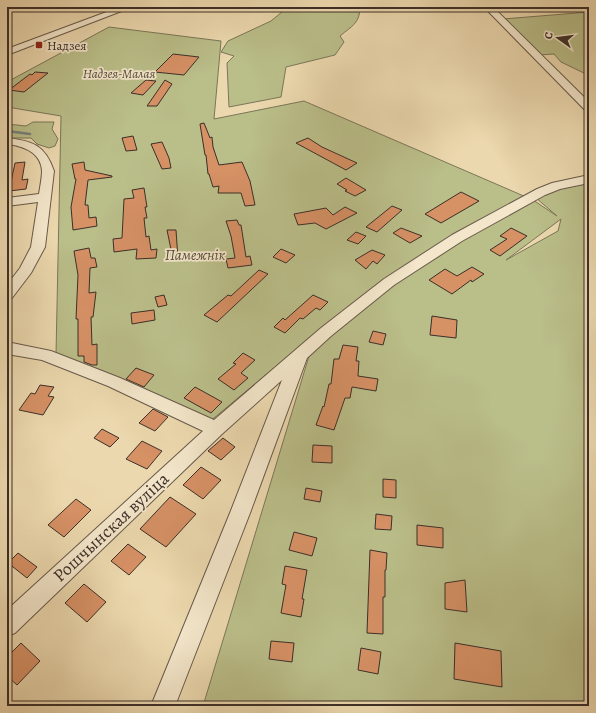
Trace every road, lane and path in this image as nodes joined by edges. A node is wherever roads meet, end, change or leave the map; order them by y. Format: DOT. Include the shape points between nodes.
graph roads {
  1 [pos="128,7"];
  2 [pos="488,7"];
  3 [pos="7,52"];
  4 [pos="589,108"];
  5 [pos="7,141"];
  6 [pos="589,179"];
  7 [pos="44,198"];
  8 [pos="7,202"];
  9 [pos="7,295"];
  10 [pos="7,348"];
  11 [pos="300,354"];
  12 [pos="216,429"];
  13 [pos="7,625"];
  14 [pos="163,706"];
  1 -- 3 [label="street"];
  2 -- 4 [label="street"];
  5 -- 7 [label="street" via="22,143 37,150 44,158 48,171"];
  6 -- 11 [label="street, Рошчынская вуліца" via="541,192 457,238 389,282"];
  7 -- 8 [label="street"];
  7 -- 9 [label="street" via="38,247 26,270"];
  10 -- 12 [label="street" via="45,355 114,382"];
  11 -- 12 [label="street, Рошчынская вуліца"];
  11 -- 14 [label="street"];
  12 -- 13 [label="street, Рошчынская вуліца"];
}
